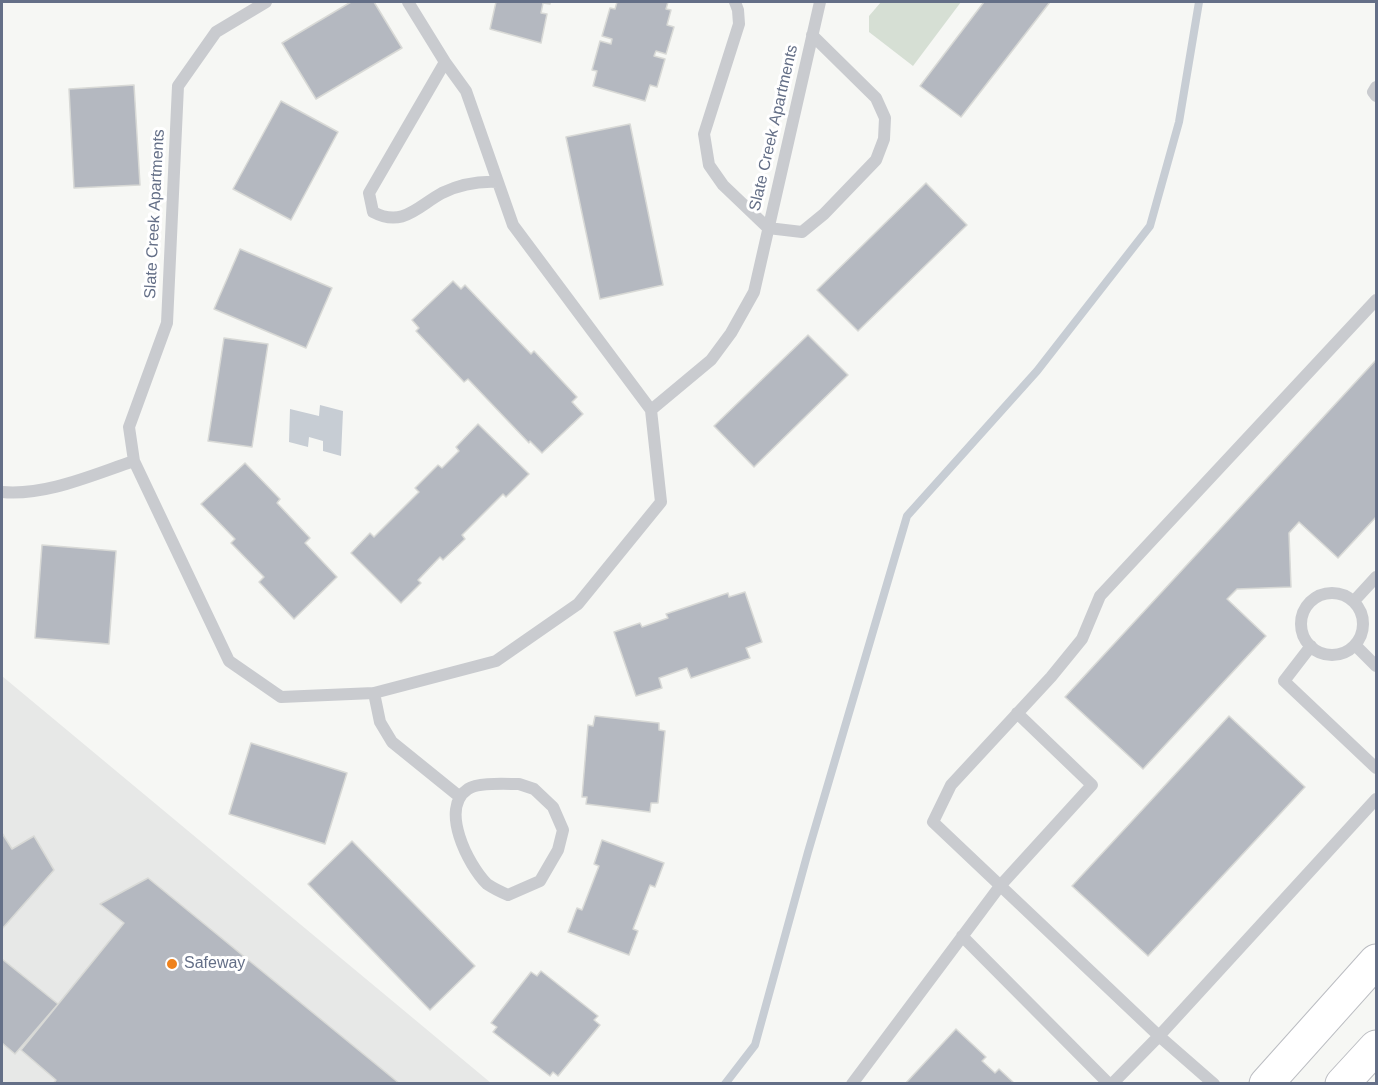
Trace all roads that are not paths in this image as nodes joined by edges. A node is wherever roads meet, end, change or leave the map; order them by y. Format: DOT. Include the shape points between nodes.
graph roads {
  1 [pos="266,2"];
  2 [pos="735,2"];
  3 [pos="820,2"];
  4 [pos="412,4"];
  5 [pos="812,35"];
  6 [pos="445,62"];
  7 [pos="1377,87"];
  8 [pos="1377,96"];
  9 [pos="497,182"];
  10 [pos="768,228"];
  11 [pos="1377,300"];
  12 [pos="651,410"];
  13 [pos="134,461"];
  14 [pos="2,492"];
  15 [pos="1377,577"];
  16 [pos="1354,601"];
  17 [pos="1355,645"];
  18 [pos="1311,646"];
  19 [pos="1377,666"];
  20 [pos="374,693"];
  21 [pos="1017,713"];
  22 [pos="1377,768"];
  23 [pos="460,797"];
  24 [pos="1377,800"];
  25 [pos="1000,886"];
  26 [pos="962,936"];
  27 [pos="1377,961"];
  28 [pos="1159,1036"];
  29 [pos="1377,1047"];
  30 [pos="852,1083"];
  31 [pos="1110,1083"];
  32 [pos="1214,1083"];
  33 [pos="1266,1083"];
  34 [pos="1342,1083"];
  1 -- 13 [label="lane, Slate Creek Apartments" via="216,32 178,86 167,323 129,427"];
  2 -- 10 [label="lane, Slate Creek Apartments" via="738,24 704,134 709,165 723,185"];
  3 -- 5 [label="lane, Slate Creek Apartments"];
  4 -- 6 [label="lane"];
  5 -- 10 [label="lane, Slate Creek Apartments"];
  5 -- 10 [label="lane, Slate Creek Apartments" via="876,98 885,118 884,139 876,160 802,231"];
  6 -- 9 [label="lane" via="466,91"];
  6 -- 9 [label="lane" via="369,193 373,212 384,217 409,216 442,193 474,181"];
  7 -- 8 [label="lane" via="1373,92"];
  9 -- 12 [label="lane" via="513,225"];
  10 -- 12 [label="lane, Slate Creek Apartments" via="754,292 731,333 711,360"];
  11 -- 21 [label="lane" via="1100,596 1082,639"];
  12 -- 20 [label="lane, Slate Creek Apartments" via="661,502 578,604 496,661"];
  13 -- 14 [label="lane" via="47,489 18,494"];
  13 -- 20 [label="lane, Slate Creek Apartments" via="229,661 282,698"];
  15 -- 16 [label="lane"];
  16 -- 17 [label="lane" via="1363,622"];
  16 -- 18 [label="lane" via="1331,593 1310,602 1301,625"];
  17 -- 18 [label="lane" via="1333,655"];
  17 -- 19 [label="lane"];
  18 -- 22 [label="lane" via="1284,681"];
  20 -- 23 [label="lane" via="381,722 392,742"];
  21 -- 25 [label="lane" via="951,785 933,822"];
  21 -- 25 [label="lane" via="1092,785"];
  23 -- 23 [label="lane" via="455,826 473,864 488,884 508,895 540,881 558,850 563,830 553,807 534,789 519,784 469,788"];
  24 -- 28 [label="lane"];
  25 -- 26 [label="lane"];
  25 -- 28 [label="lane"];
  26 -- 30 [label="lane"];
  26 -- 31 [label="lane"];
  27 -- 33 [label="main road"];
  28 -- 31 [label="lane"];
  28 -- 32 [label="lane"];
  29 -- 34 [label="main road"];
}
